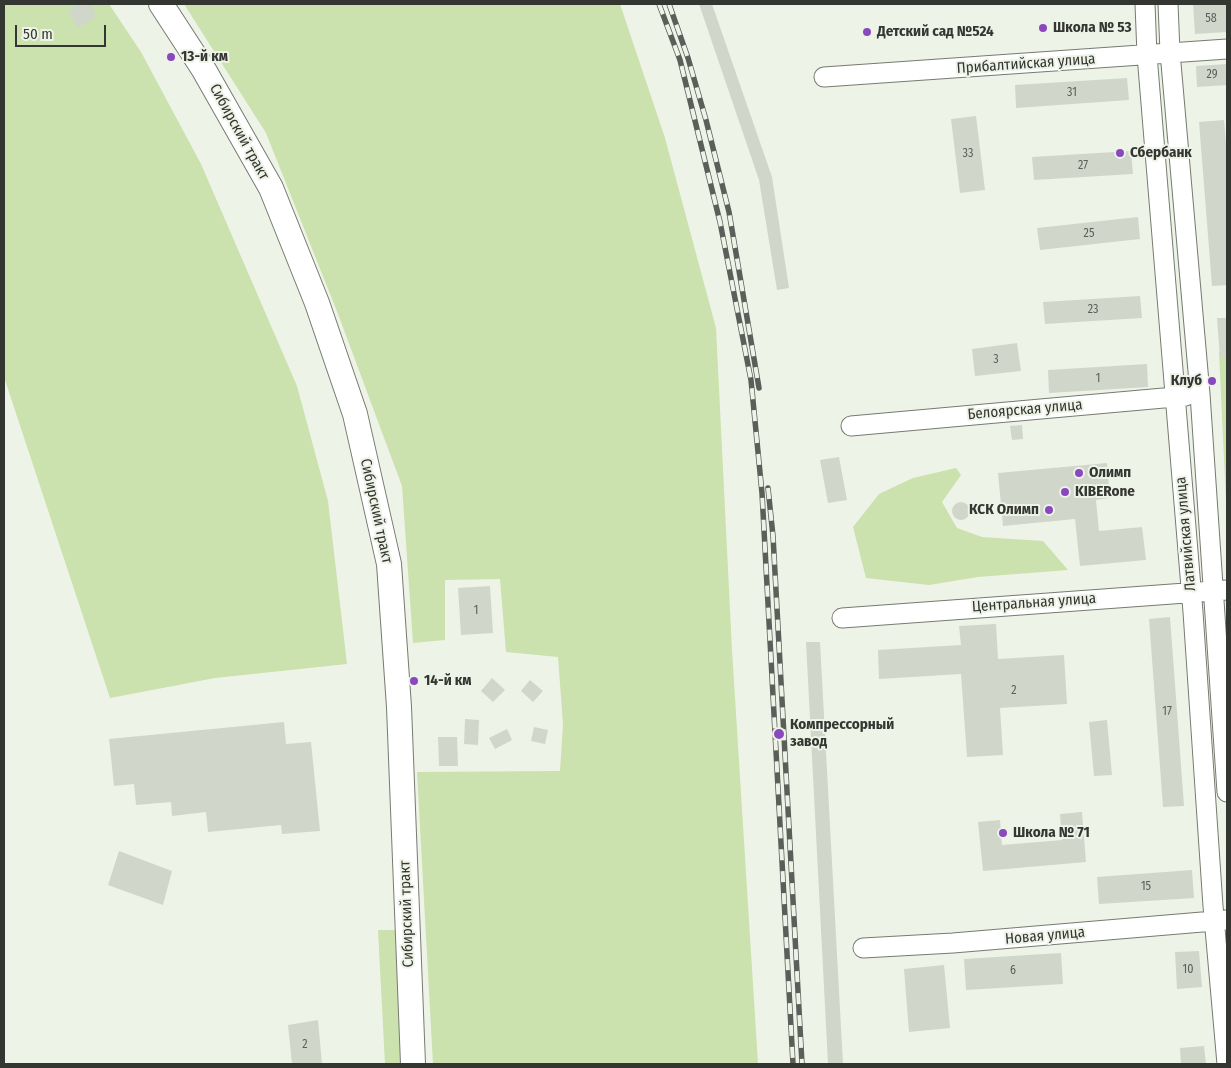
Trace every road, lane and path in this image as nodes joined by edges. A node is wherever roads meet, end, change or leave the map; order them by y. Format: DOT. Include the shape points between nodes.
graph roads {
  1 [pos="161,4"];
  2 [pos="1145,4"];
  3 [pos="1168,4"];
  4 [pos="1227,49"];
  5 [pos="1170,52"];
  6 [pos="1147,55"];
  7 [pos="824,77"];
  8 [pos="1200,394"];
  9 [pos="1175,396"];
  10 [pos="850,426"];
  11 [pos="1220,591"];
  12 [pos="1191,592"];
  13 [pos="842,618"];
  14 [pos="1227,792"];
  15 [pos="1221,921"];
  16 [pos="863,948"];
  17 [pos="413,1064"];
  18 [pos="1227,1064"];
  1 -- 17 [label="main road, Сибирский тракт" via="204,70 271,188 317,303 355,414 389,564 399,707"];
  2 -- 6 [label="street, Латвийская улица"];
  3 -- 5 [label="street, Латвийская улица"];
  4 -- 5 [label="street, Прибалтийская улица"];
  5 -- 6 [label="street, Прибалтийская улица"];
  5 -- 8 [label="street, Латвийская улица"];
  6 -- 7 [label="street, Прибалтийская улица"];
  6 -- 9 [label="street, Латвийская улица"];
  8 -- 9 [label="street, Белоярская улица"];
  8 -- 11 [label="street, Латвийская улица"];
  9 -- 10 [label="street, Белоярская улица"];
  9 -- 12 [label="street, Латвийская улица"];
  11 -- 12 [label="street, Центральная улица"];
  11 -- 14 [label="street, Латвийская улица"];
  12 -- 13 [label="street, Центральная улица"];
  12 -- 15 [label="street, Латвийская улица"];
  15 -- 16 [label="street, Новая улица" via="953,944"];
  15 -- 18 [label="street, Латвийская улица"];
}
